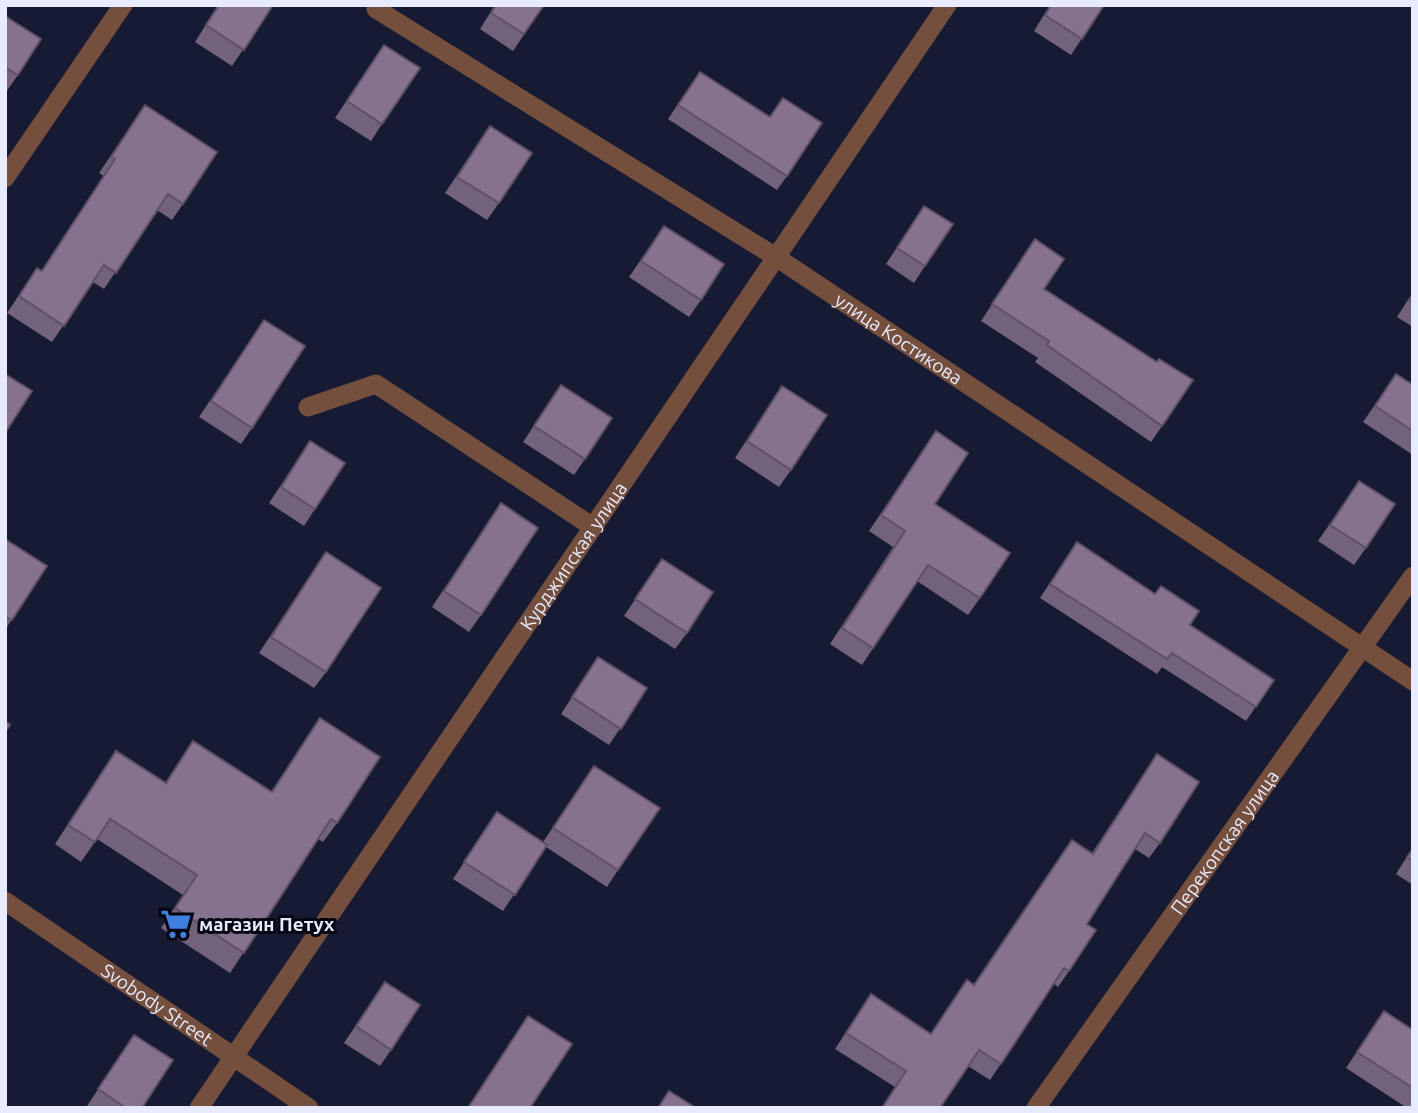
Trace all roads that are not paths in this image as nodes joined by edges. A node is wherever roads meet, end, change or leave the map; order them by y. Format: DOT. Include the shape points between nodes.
graph roads {
  1 [pos="123,5"];
  2 [pos="947,5"];
  3 [pos="377,7"];
  4 [pos="5,178"];
  5 [pos="776,257"];
  6 [pos="308,407"];
  7 [pos="593,527"];
  8 [pos="1413,576"];
  9 [pos="1363,648"];
  10 [pos="1413,681"];
  11 [pos="5,901"];
  12 [pos="233,1058"];
  13 [pos="199,1108"];
  14 [pos="309,1108"];
  15 [pos="1036,1108"];
  1 -- 4 [label="street"];
  2 -- 5 [label="street, Курджипская улица"];
  3 -- 5 [label="street, улица Костикова"];
  5 -- 7 [label="street, Курджипская улица"];
  5 -- 9 [label="street, улица Костикова"];
  6 -- 7 [label="street" via="376,384"];
  7 -- 12 [label="street, Курджипская улица"];
  8 -- 9 [label="street, Перекопская улица"];
  9 -- 10 [label="street, улица Костикова"];
  9 -- 15 [label="street, Перекопская улица"];
  11 -- 12 [label="street, Svobody Street"];
  12 -- 13 [label="street, Курджипская улица"];
  12 -- 14 [label="street, Svobody Street"];
}
